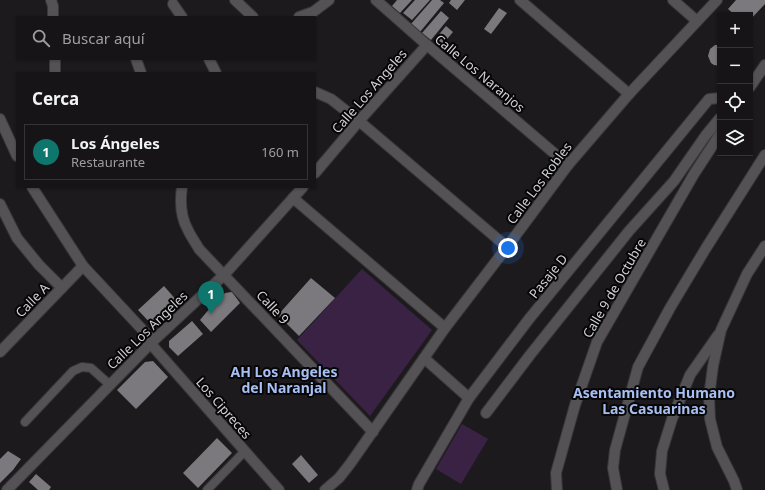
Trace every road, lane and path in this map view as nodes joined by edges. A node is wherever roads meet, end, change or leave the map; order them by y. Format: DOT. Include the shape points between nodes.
graph roads {
  1 [pos="51,0"];
  2 [pos="235,0"];
  3 [pos="329,0"];
  4 [pos="376,0"];
  5 [pos="520,0"];
  6 [pos="674,0"];
  7 [pos="717,0"];
  8 [pos="173,4"];
  9 [pos="53,16"];
  10 [pos="181,16"];
  11 [pos="251,16"];
  12 [pos="302,16"];
  13 [pos="697,21"];
  14 [pos="427,45"];
  15 [pos="55,60"];
  16 [pos="136,60"];
  17 [pos="210,60"];
  18 [pos="765,65"];
  19 [pos="55,72"];
  20 [pos="141,72"];
  21 [pos="216,72"];
  22 [pos="752,84"];
  23 [pos="316,92"];
  24 [pos="629,94"];
  25 [pos="717,98"];
  26 [pos="0,119"];
  27 [pos="718,120"];
  28 [pos="359,121"];
  29 [pos="717,139"];
  30 [pos="16,154"];
  31 [pos="765,155"];
  32 [pos="568,165"];
  33 [pos="316,172"];
  34 [pos="33,188"];
  35 [pos="182,188"];
  36 [pos="302,188"];
  37 [pos="293,198"];
  38 [pos="0,204"];
  39 [pos="765,246"];
  40 [pos="507,247"];
  41 [pos="83,266"];
  42 [pos="224,275"];
  43 [pos="62,288"];
  44 [pos="445,328"];
  45 [pos="722,330"];
  46 [pos="152,342"];
  47 [pos="0,352"];
  48 [pos="424,358"];
  49 [pos="110,385"];
  50 [pos="468,398"];
  51 [pos="486,413"];
  52 [pos="24,422"];
  53 [pos="373,432"];
  54 [pos="244,452"];
  55 [pos="8,490"];
  56 [pos="207,490"];
  57 [pos="279,490"];
  58 [pos="324,490"];
  59 [pos="417,490"];
  60 [pos="558,490"];
  61 [pos="617,490"];
  62 [pos="664,490"];
  63 [pos="737,490"];
  1 -- 9 [label="street"];
  2 -- 11 [label="street"];
  3 -- 12 [label="street" via="313,12"];
  4 -- 14 [label="street, Calle Los Naranjos"];
  5 -- 24 [label="street"];
  6 -- 13 [label="street"];
  7 -- 13 [label="street, Calle Los Robles"];
  8 -- 10 [label="street"];
  13 -- 24 [label="street, Calle Los Robles"];
  14 -- 28 [label="street, Calle Los Angeles"];
  14 -- 32 [label="street, Calle Los Naranjos"];
  15 -- 19 [label="street"];
  16 -- 20 [label="street"];
  17 -- 21 [label="street"];
  18 -- 22 [label="street"];
  23 -- 28 [label="street" via="331,100"];
  24 -- 32 [label="street, Calle Los Robles"];
  25 -- 50 [label="street, Pasaje D" via="708,99"];
  26 -- 30 [label="street"];
  27 -- 51 [label="street" via="674,181 628,231"];
  28 -- 33 [label="street, Calle Los Angeles"];
  28 -- 40 [label="street"];
  29 -- 60 [label="street, Calle 9 de Octubre" via="597,342 575,405 556,473"];
  31 -- 61 [label="street" via="670,308 638,367 615,450 613,468"];
  32 -- 40 [label="street, Calle Los Robles"];
  34 -- 41 [label="street, Los Cipreces"];
  35 -- 42 [label="street, Calle 9" via="182,213 187,229 200,249"];
  36 -- 37 [label="street, Calle Los Angeles"];
  37 -- 42 [label="street, Calle Los Angeles"];
  37 -- 44 [label="street"];
  38 -- 43 [label="street" via="17,238 38,265"];
  39 -- 45 [label="street" via="747,274"];
  40 -- 44 [label="street, Calle Los Robles"];
  41 -- 43 [label="street, Calle A"];
  41 -- 46 [label="street, Los Cipreces"];
  42 -- 46 [label="street, Calle Los Angeles"];
  42 -- 53 [label="street, Calle 9"];
  43 -- 47 [label="street, Calle A"];
  44 -- 48 [label="street, Calle Los Robles"];
  45 -- 62 [label="street" via="690,375 672,419 662,451 660,474"];
  45 -- 63 [label="street" via="712,366 710,419 716,447"];
  46 -- 49 [label="street, Calle Los Angeles"];
  46 -- 54 [label="street, Los Cipreces"];
  48 -- 50 [label="street"];
  48 -- 53 [label="street, Calle Los Robles"];
  49 -- 52 [label="lane" via="91,368 82,367 73,371"];
  49 -- 55 [label="street, Calle Los Angeles"];
  50 -- 59 [label="street, Pasaje D"];
  53 -- 58 [label="street, Calle Los Robles" via="343,474"];
  54 -- 56 [label="lane"];
  54 -- 57 [label="street, Los Cipreces"];
}
